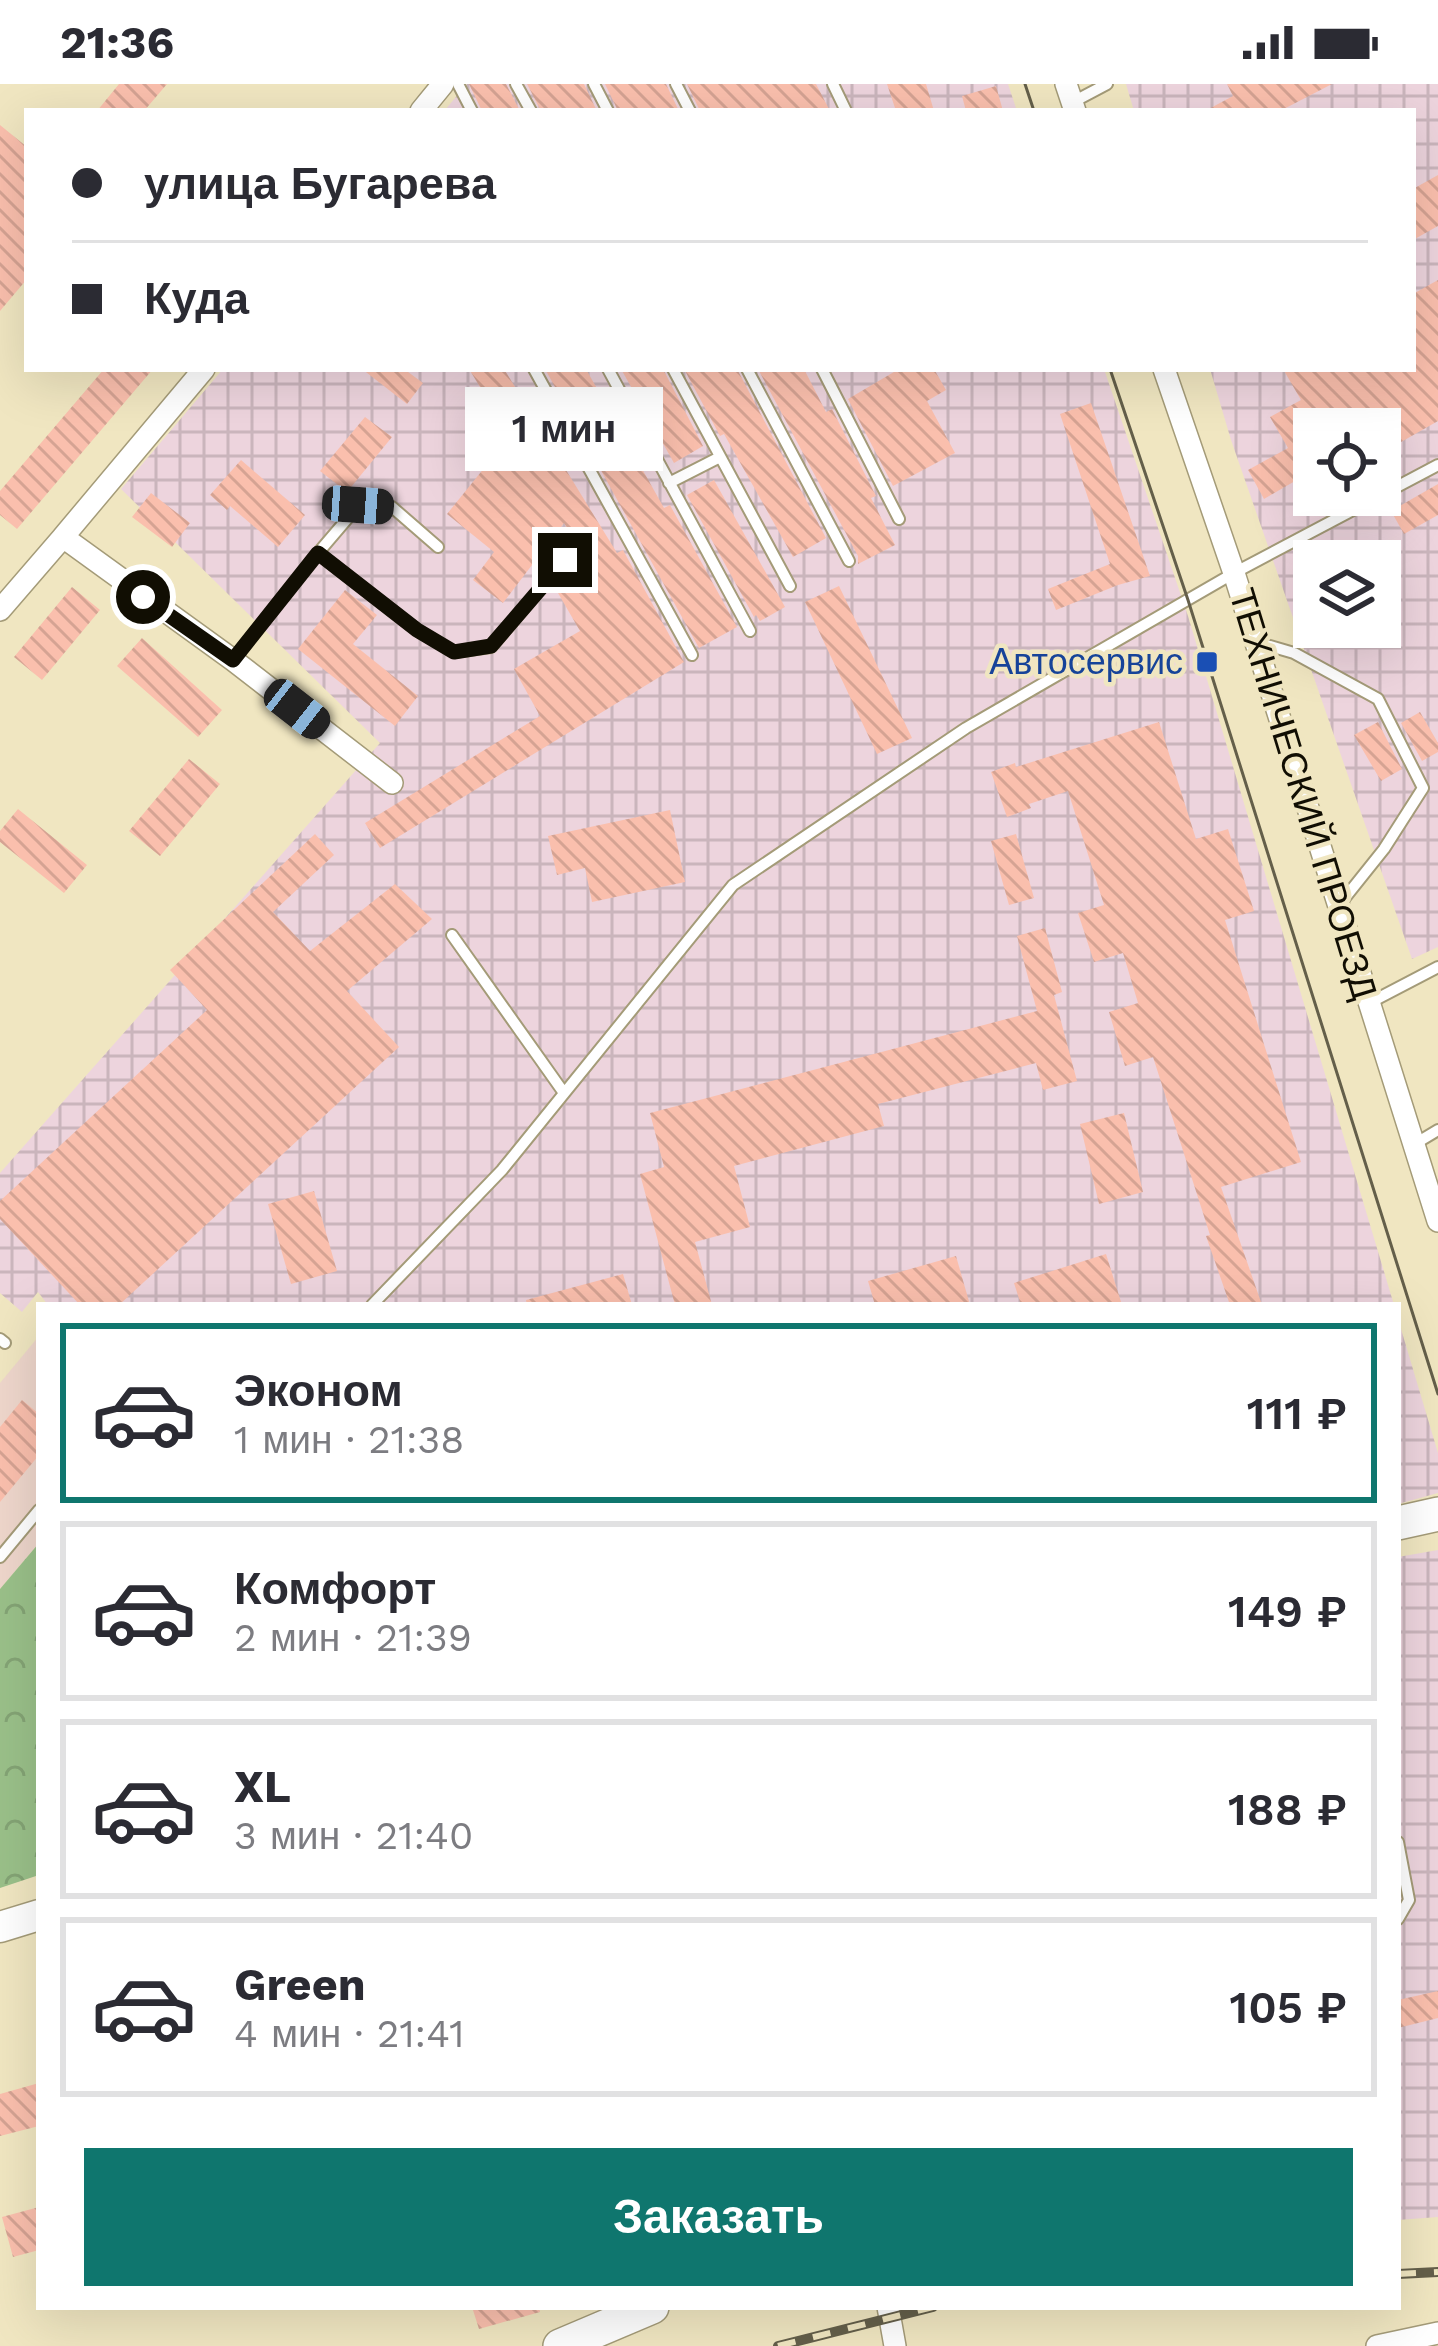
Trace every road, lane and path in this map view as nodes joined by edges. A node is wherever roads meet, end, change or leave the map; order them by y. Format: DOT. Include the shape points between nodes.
graph roads {
  1 [pos="443,84"];
  2 [pos="1107,84"];
  3 [pos="1071,99"];
  4 [pos="423,108"];
  5 [pos="201,372"];
  6 [pos="536,372"];
  7 [pos="610,372"];
  8 [pos="675,372"];
  9 [pos="749,372"];
  10 [pos="824,372"];
  11 [pos="1165,372"];
  12 [pos="720,457"];
  13 [pos="1438,465"];
  14 [pos="669,483"];
  15 [pos="899,519"];
  16 [pos="63,537"];
  17 [pos="438,547"];
  18 [pos="318,553"];
  19 [pos="565,560"];
  20 [pos="849,561"];
  21 [pos="1234,573"];
  22 [pos="790,586"];
  23 [pos="0,610"];
  24 [pos="750,631"];
  25 [pos="1255,642"];
  26 [pos="692,656"];
  27 [pos="233,660"];
  28 [pos="392,783"];
  29 [pos="1338,907"];
  30 [pos="452,934"];
  31 [pos="1438,967"];
  32 [pos="1368,1004"];
  33 [pos="564,1093"];
  34 [pos="1438,1130"];
  35 [pos="1413,1145"];
  36 [pos="1438,1221"];
  37 [pos="375,1302"];
  38 [pos="36,1514"];
  39 [pos="1438,1514"];
  40 [pos="1401,1522"];
  41 [pos="0,1557"];
  42 [pos="1401,1858"];
  43 [pos="1401,1914"];
  44 [pos="36,1916"];
  45 [pos="0,1927"];
  46 [pos="645,2310"];
  47 [pos="889,2310"];
  48 [pos="1438,2333"];
  49 [pos="560,2346"];
  50 [pos="895,2346"];
  51 [pos="1377,2346"];
  1 -- 4 [label="street"];
  2 -- 3 [label="lane"];
  5 -- 16 [label="street"];
  6 -- 26 [label="lane"];
  7 -- 14 [label="lane"];
  8 -- 12 [label="lane"];
  9 -- 20 [label="lane"];
  10 -- 15 [label="lane"];
  11 -- 21 [label="street, ТЕХНИЧЕСКИЙ ПРОЕЗД"];
  12 -- 14 [label="lane"];
  12 -- 22 [label="lane"];
  13 -- 21 [label="lane"];
  14 -- 24 [label="lane"];
  16 -- 23 [label="street"];
  16 -- 27 [label="street"];
  17 -- 18 [label="lane" via="392,507 358,505"];
  18 -- 19 [label="lane" via="454,652 491,646"];
  18 -- 27 [label="lane"];
  21 -- 25 [label="street, ТЕХНИЧЕСКИЙ ПРОЕЗД"];
  21 -- 33 [label="lane" via="966,728 733,885"];
  25 -- 29 [label="street, ТЕХНИЧЕСКИЙ ПРОЕЗД"];
  25 -- 29 [label="lane" via="1294,653 1378,699 1423,788"];
  27 -- 28 [label="street"];
  29 -- 32 [label="street, ТЕХНИЧЕСКИЙ ПРОЕЗД"];
  30 -- 33 [label="lane"];
  31 -- 32 [label="lane"];
  32 -- 35 [label="street, ТЕХНИЧЕСКИЙ ПРОЕЗД"];
  33 -- 37 [label="lane"];
  34 -- 35 [label="lane"];
  35 -- 36 [label="street, ТЕХНИЧЕСКИЙ ПРОЕЗД"];
  38 -- 41 [label="lane"];
  39 -- 40 [label="main road"];
  42 -- 43 [label="lane" via="1409,1900"];
  44 -- 45 [label="main road"];
  46 -- 49 [label="main road"];
  47 -- 50 [label="street"];
  48 -- 51 [label="street"];
}
